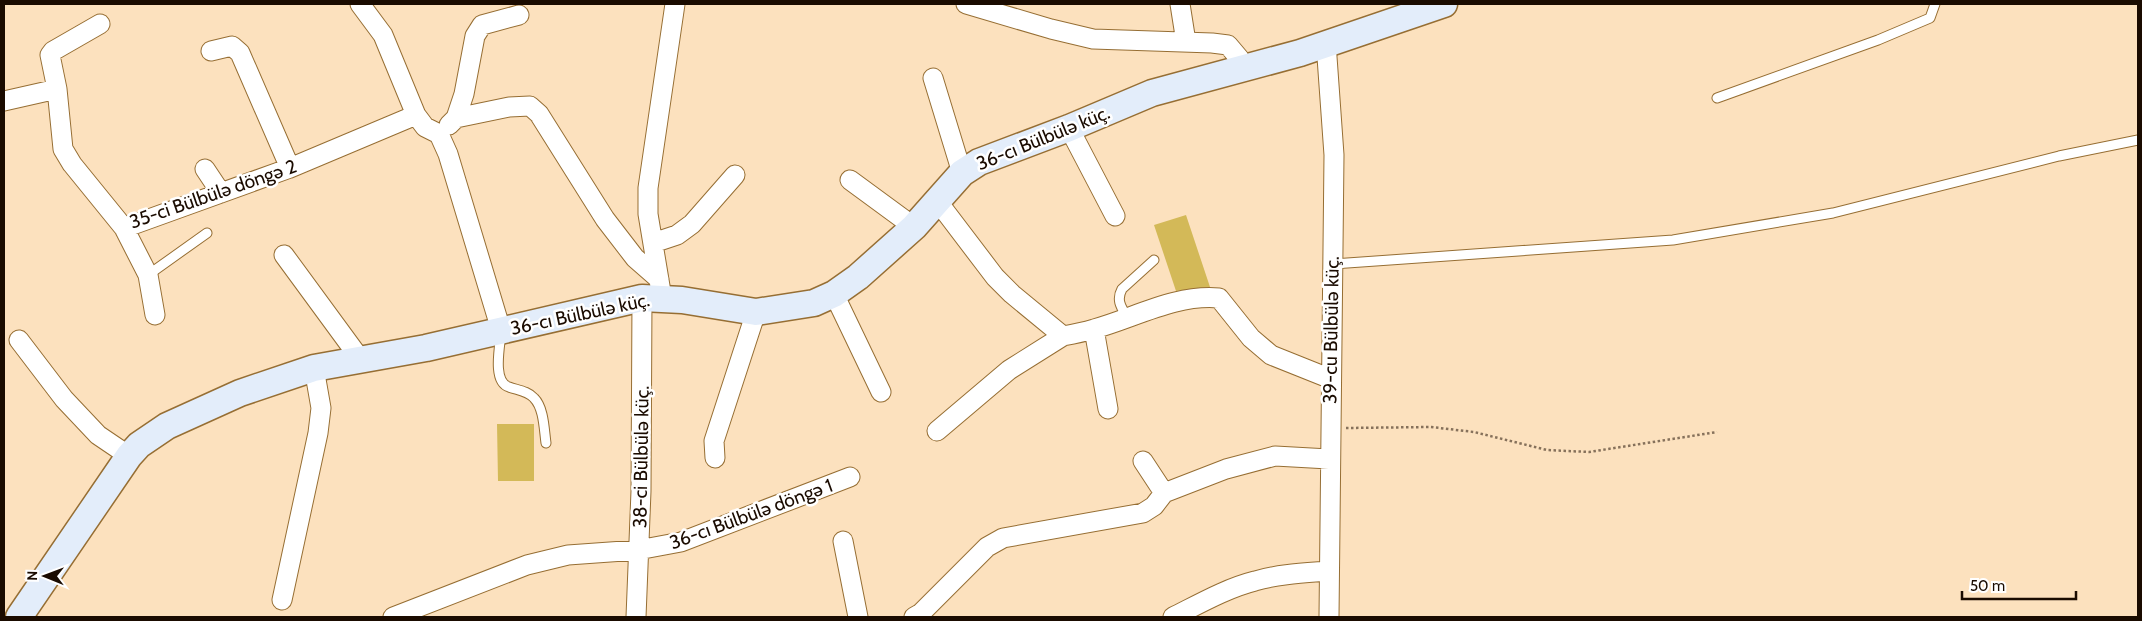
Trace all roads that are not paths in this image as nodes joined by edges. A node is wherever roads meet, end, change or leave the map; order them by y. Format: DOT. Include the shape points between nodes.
graph roads {
  1 [pos="360,4"];
  2 [pos="675,4"];
  3 [pos="966,4"];
  4 [pos="1180,4"];
  5 [pos="1444,4"];
  6 [pos="1935,4"];
  7 [pos="519,15"];
  8 [pos="100,24"];
  9 [pos="1186,42"];
  10 [pos="1326,43"];
  11 [pos="211,51"];
  12 [pos="1243,67"];
  13 [pos="933,78"];
  14 [pos="57,89"];
  15 [pos="1717,98"];
  16 [pos="4,101"];
  17 [pos="416,115"];
  18 [pos="456,118"];
  19 [pos="1069,128"];
  20 [pos="439,134"];
  21 [pos="2138,140"];
  22 [pos="290,168"];
  23 [pos="205,169"];
  24 [pos="962,173"];
  25 [pos="735,175"];
  26 [pos="850,180"];
  27 [pos="221,193"];
  28 [pos="938,202"];
  29 [pos="1115,216"];
  30 [pos="124,228"];
  31 [pos="914,228"];
  32 [pos="207,234"];
  33 [pos="653,243"];
  34 [pos="284,255"];
  35 [pos="1154,260"];
  36 [pos="1332,264"];
  37 [pos="148,276"];
  38 [pos="654,292"];
  39 [pos="834,294"];
  40 [pos="756,312"];
  41 [pos="155,315"];
  42 [pos="1127,317"];
  43 [pos="1094,329"];
  44 [pos="501,330"];
  45 [pos="1063,336"];
  46 [pos="19,340"];
  47 [pos="361,360"];
  48 [pos="314,368"];
  49 [pos="1330,379"];
  50 [pos="881,392"];
  51 [pos="1108,409"];
  52 [pos="937,431"];
  53 [pos="546,443"];
  54 [pos="129,456"];
  55 [pos="715,458"];
  56 [pos="1329,459"];
  57 [pos="1143,461"];
  58 [pos="850,477"];
  59 [pos="1164,492"];
  60 [pos="843,541"];
  61 [pos="638,550"];
  62 [pos="1329,571"];
  63 [pos="282,600"];
  64 [pos="401,616"];
  65 [pos="919,616"];
  66 [pos="19,617"];
  67 [pos="636,617"];
  68 [pos="858,617"];
  69 [pos="1173,617"];
  70 [pos="1329,617"];
  1 -- 17 [label="street" via="383,34"];
  2 -- 33 [label="street, 38-ci Bülbülə küç." via="648,188"];
  3 -- 9 [label="street" via="1093,39"];
  4 -- 9 [label="street"];
  5 -- 10 [label="street, 36-cı Bülbülə küç."];
  6 -- 15 [label="lane" via="1930,18"];
  7 -- 18 [label="street" via="482,25 475,36"];
  8 -- 14 [label="street, 35-ci Bülbülə döngə 2" via="50,55"];
  9 -- 12 [label="street" via="1228,45"];
  10 -- 12 [label="street, 36-cı Bülbülə küç."];
  10 -- 36 [label="street, 39-cu Bülbülə küç." via="1334,155"];
  11 -- 22 [label="street" via="232,46 240,53"];
  12 -- 19 [label="street, 36-cı Bülbülə küç." via="1152,93"];
  13 -- 24 [label="street"];
  14 -- 16 [label="street"];
  14 -- 30 [label="street, 35-ci Bülbülə döngə 2" via="63,149"];
  17 -- 20 [label="street" via="425,127"];
  17 -- 22 [label="street, 35-ci Bülbülə döngə 2"];
  18 -- 20 [label="street"];
  18 -- 38 [label="street" via="530,106 539,114"];
  19 -- 24 [label="street, 36-cı Bülbülə küç." via="979,162"];
  19 -- 29 [label="street"];
  20 -- 44 [label="street" via="448,154"];
  21 -- 36 [label="lane" via="2059,156 1833,213 1673,240"];
  22 -- 27 [label="street, 35-ci Bülbülə döngə 2"];
  23 -- 27 [label="street"];
  24 -- 28 [label="street, 36-cı Bülbülə küç."];
  25 -- 33 [label="street" via="692,224 677,235"];
  26 -- 31 [label="street"];
  27 -- 30 [label="street, 35-ci Bülbülə döngə 2"];
  28 -- 31 [label="street, 36-cı Bülbülə küç."];
  28 -- 45 [label="street" via="995,277"];
  30 -- 37 [label="street"];
  31 -- 39 [label="street, 36-cı Bülbülə küç."];
  32 -- 37 [label="lane"];
  33 -- 38 [label="street, 38-ci Bülbülə küç."];
  34 -- 47 [label="street"];
  35 -- 42 [label="lane" via="1119,295 1119,304"];
  36 -- 49 [label="street, 39-cu Bülbülə küç."];
  37 -- 41 [label="street"];
  38 -- 40 [label="street, 36-cı Bülbülə küç."];
  38 -- 44 [label="street, 36-cı Bülbülə küç."];
  38 -- 61 [label="street, 38-ci Bülbülə küç."];
  39 -- 40 [label="street, 36-cı Bülbülə küç." via="814,303"];
  39 -- 50 [label="street"];
  40 -- 55 [label="street" via="714,441"];
  42 -- 43 [label="street"];
  42 -- 49 [label="street" via="1181,301 1219,298 1251,338 1271,355"];
  43 -- 45 [label="street"];
  43 -- 51 [label="street"];
  44 -- 47 [label="street, 36-cı Bülbülə küç."];
  44 -- 53 [label="lane" via="498,373 501,381 505,386 535,399 540,408"];
  45 -- 52 [label="street" via="1009,370"];
  46 -- 54 [label="street" via="64,399 98,435"];
  47 -- 48 [label="street, 36-cı Bülbülə küç."];
  48 -- 54 [label="street, 36-cı Bülbülə küç." via="240,393 167,426 152,434"];
  48 -- 63 [label="street" via="320,408 318,432"];
  49 -- 56 [label="street, 39-cu Bülbülə küç."];
  54 -- 66 [label="street, 36-cı Bülbülə küç."];
  56 -- 59 [label="street" via="1275,456 1226,469"];
  56 -- 62 [label="street, 39-cu Bülbülə küç."];
  57 -- 59 [label="street"];
  58 -- 61 [label="street, 36-cı Bülbülə döngə 1" via="681,542"];
  59 -- 65 [label="street" via="1154,506 1143,513 1003,538 987,547"];
  60 -- 68 [label="street"];
  61 -- 64 [label="street, 36-cı Bülbülə döngə 1" via="568,555 527,565"];
  61 -- 67 [label="street, 38-ci Bülbülə küç."];
  62 -- 69 [label="street" via="1254,581"];
  62 -- 70 [label="street, 39-cu Bülbülə küç."];
}
